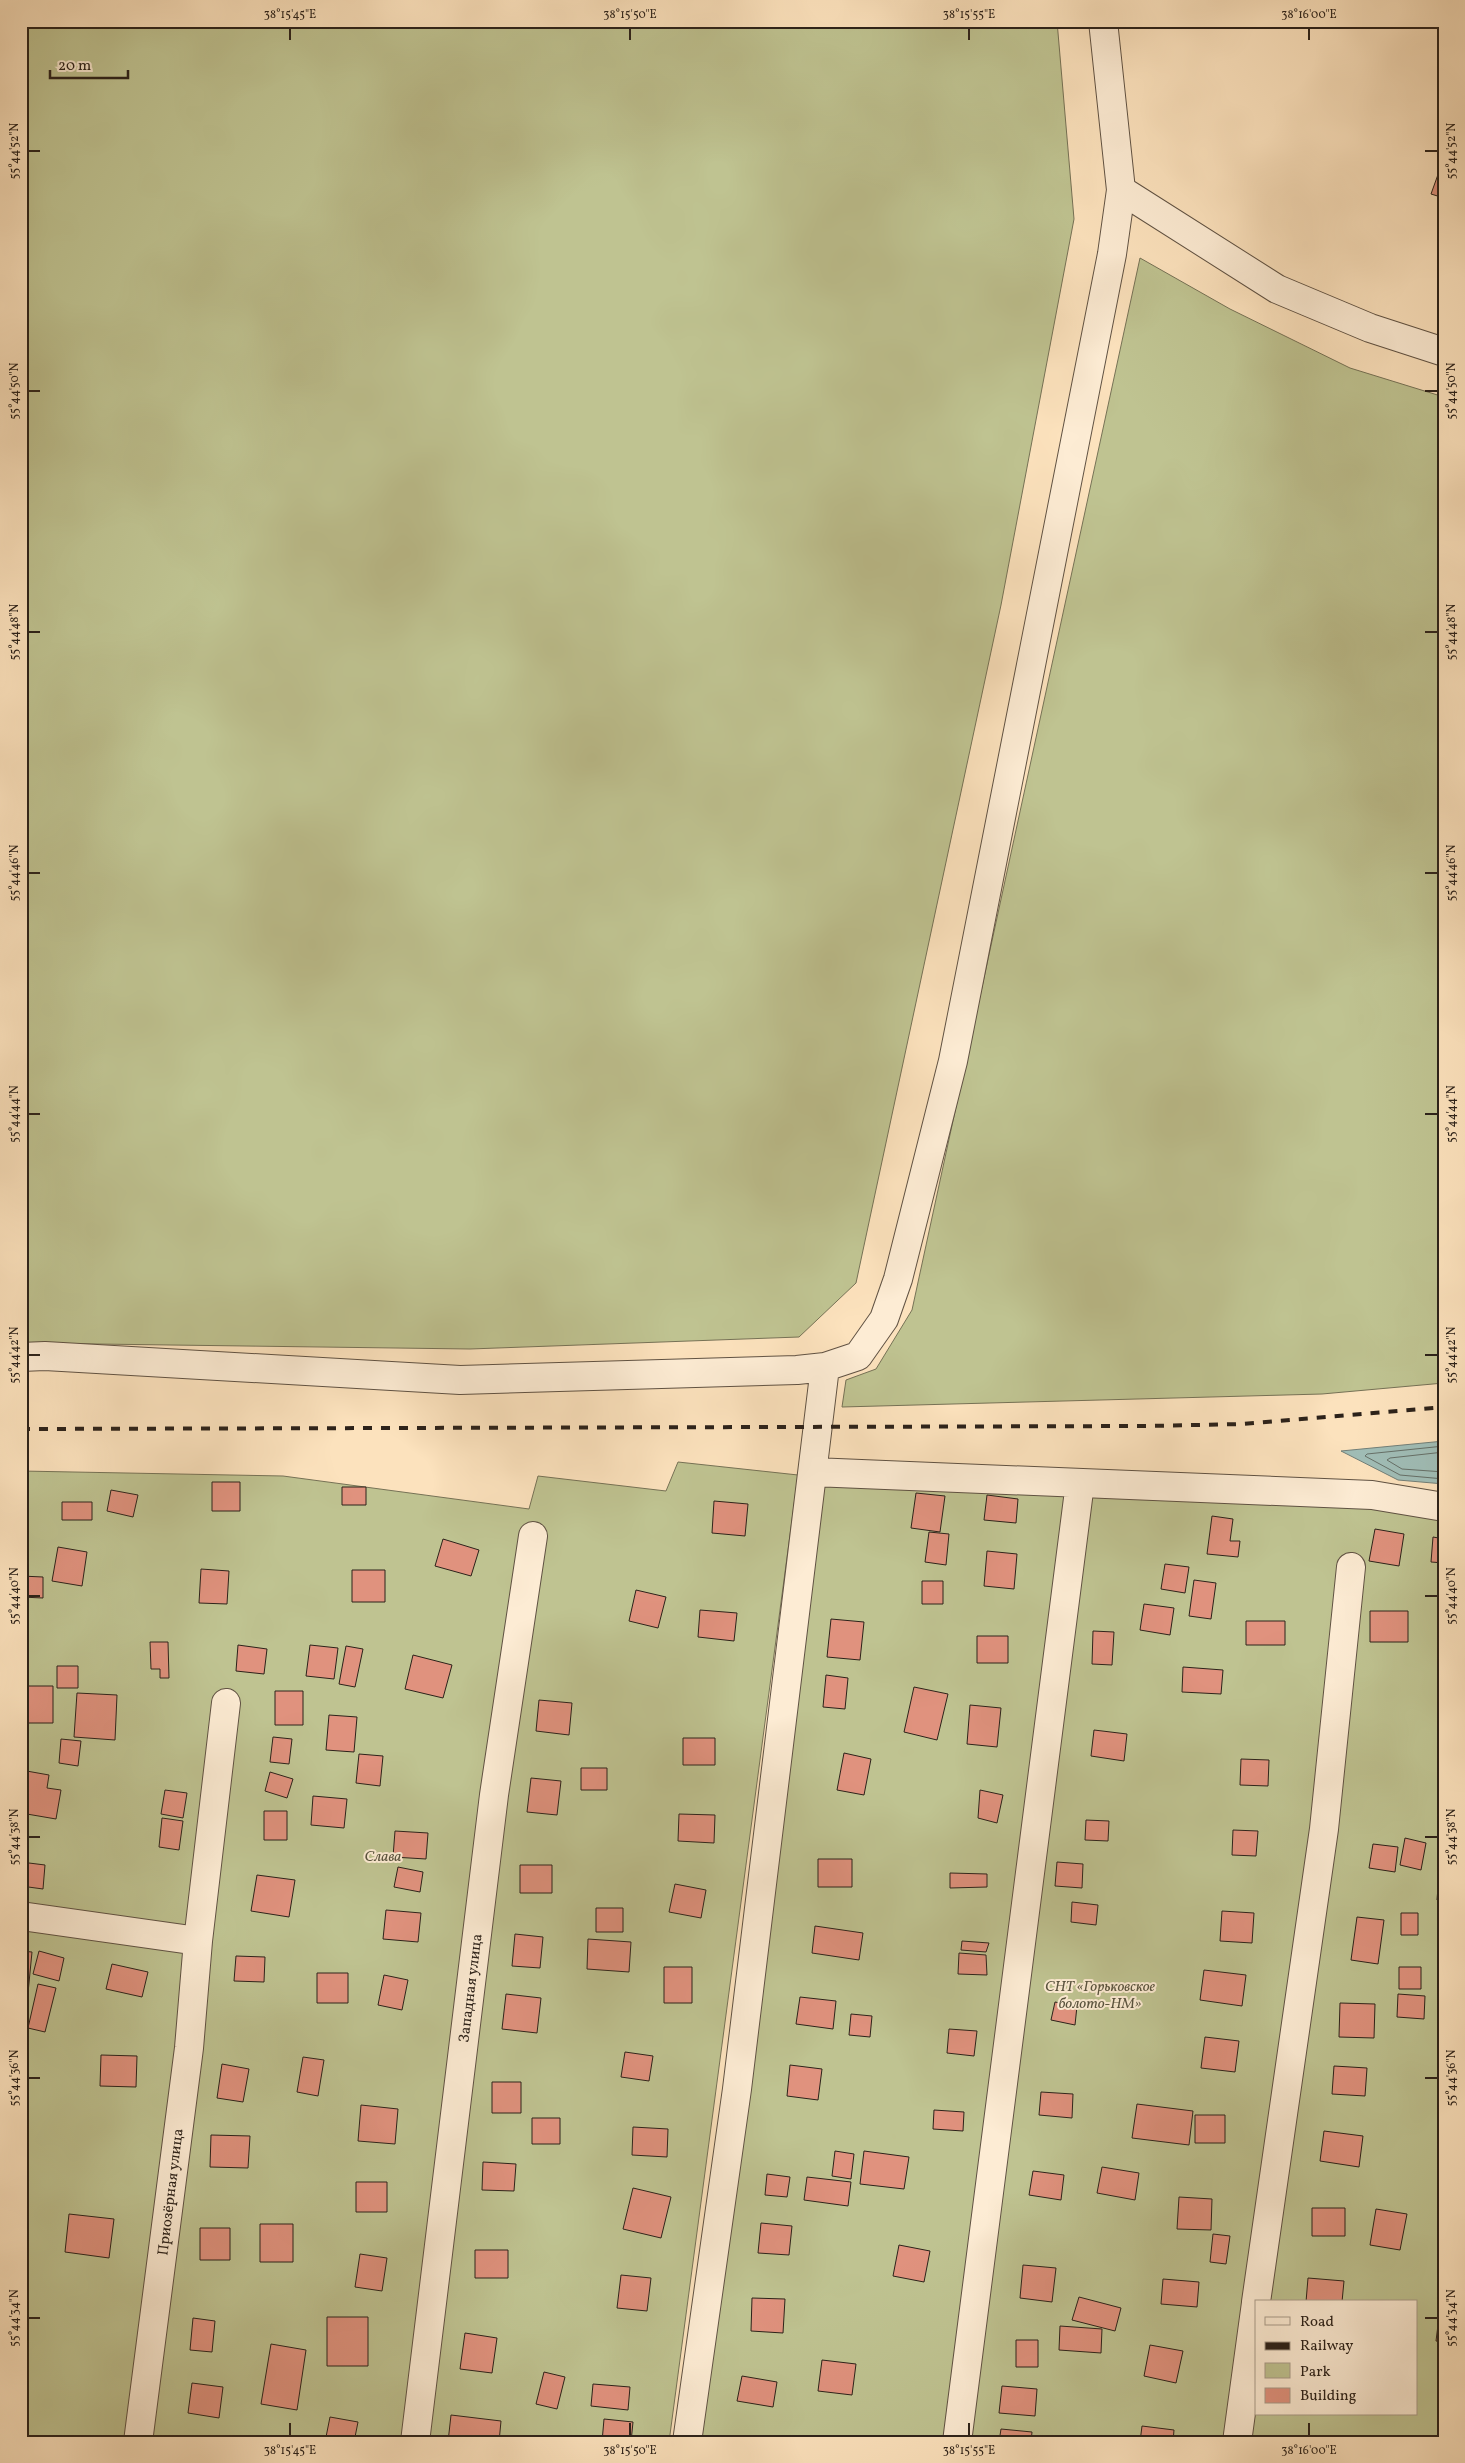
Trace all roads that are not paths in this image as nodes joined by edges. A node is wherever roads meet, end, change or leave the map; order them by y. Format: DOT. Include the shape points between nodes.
graph roads {
  1 [pos="1103,21"];
  2 [pos="1121,190"];
  3 [pos="1444,352"];
  4 [pos="21,1357"];
  5 [pos="825,1367"];
  6 [pos="813,1472"];
  7 [pos="1080,1483"];
  8 [pos="1444,1507"];
  9 [pos="533,1536"];
  10 [pos="1351,1567"];
  11 [pos="226,1703"];
  12 [pos="21,1916"];
  13 [pos="198,1941"];
  14 [pos="1256,2300"];
  15 [pos="1255,2309"];
  16 [pos="138,2442"];
  17 [pos="415,2442"];
  18 [pos="687,2442"];
  19 [pos="957,2442"];
  20 [pos="1236,2442"];
  1 -- 2 [label="street"];
  2 -- 3 [label="street" via="1277,289 1370,328"];
  2 -- 5 [label="street" via="1112,254 957,1042 929,1156 898,1279 884,1319 858,1356"];
  4 -- 5 [label="street" via="55,1356 460,1380"];
  5 -- 6 [label="street"];
  6 -- 7 [label="street"];
  6 -- 18 [label="street" via="737,2089"];
  7 -- 8 [label="street" via="1372,1496"];
  7 -- 19 [label="street"];
  9 -- 17 [label="street, Западная улица" via="494,1795"];
  10 -- 14 [label="street" via="1324,1829"];
  11 -- 13 [label="street, Приозёрная улица"];
  12 -- 13 [label="street"];
  13 -- 16 [label="street, Приозёрная улица" via="189,2048"];
  15 -- 20 [label="street"];
}
